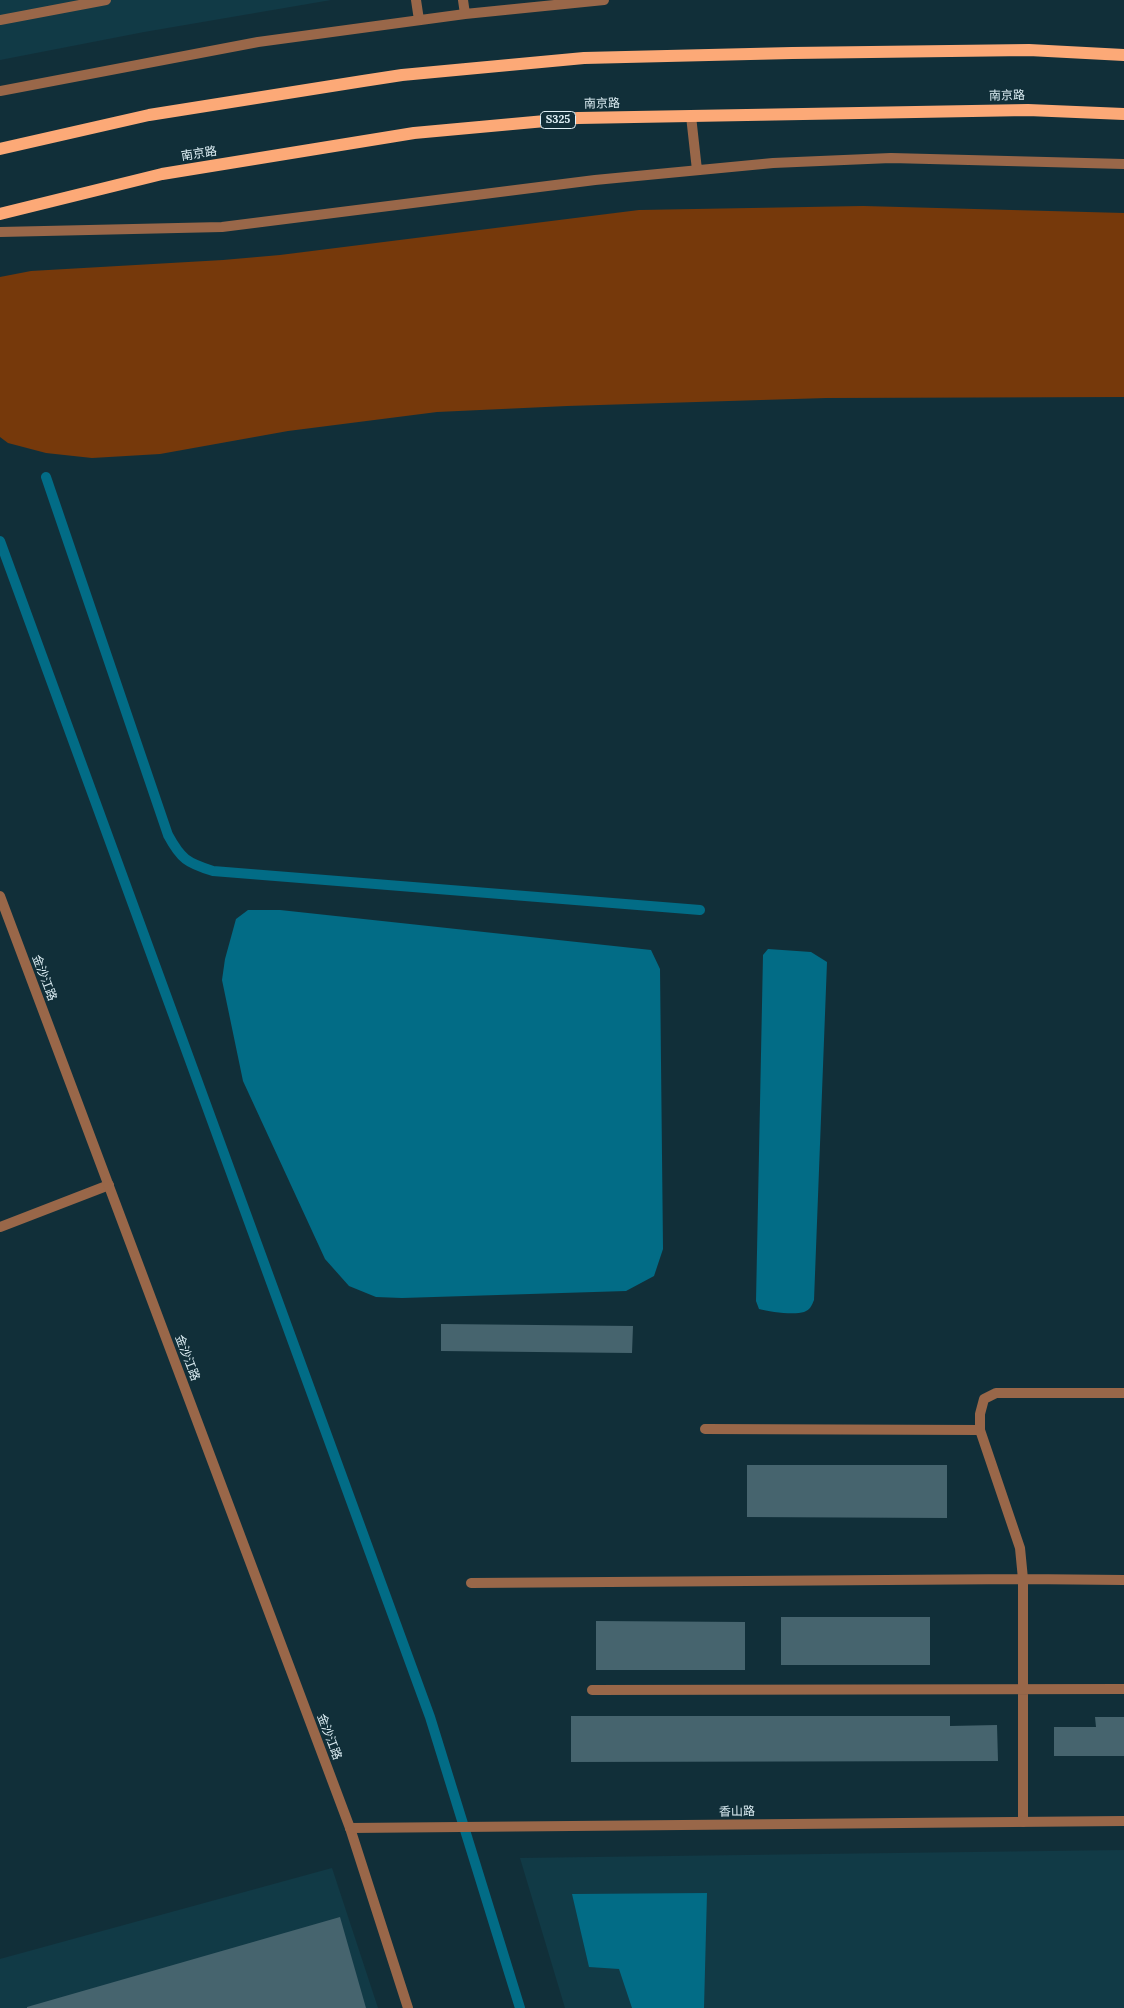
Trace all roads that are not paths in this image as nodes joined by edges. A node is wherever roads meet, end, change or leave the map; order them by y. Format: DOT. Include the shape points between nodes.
graph roads {
  1 [pos="106,0"];
  2 [pos="416,0"];
  3 [pos="464,0"];
  4 [pos="604,0"];
  5 [pos="466,14"];
  6 [pos="0,20"];
  7 [pos="419,20"];
  8 [pos="1124,55"];
  9 [pos="0,91"];
  10 [pos="1124,114"];
  11 [pos="691,116"];
  12 [pos="0,148"];
  13 [pos="1124,164"];
  14 [pos="697,170"];
  15 [pos="0,214"];
  16 [pos="0,232"];
  17 [pos="0,896"];
  18 [pos="109,1185"];
  19 [pos="0,1227"];
  20 [pos="1124,1393"];
  21 [pos="705,1429"];
  22 [pos="980,1430"];
  23 [pos="1023,1579"];
  24 [pos="1124,1580"];
  25 [pos="471,1583"];
  26 [pos="1124,1689"];
  27 [pos="592,1690"];
  28 [pos="1023,1690"];
  29 [pos="1124,1821"];
  30 [pos="1023,1822"];
  31 [pos="350,1828"];
  32 [pos="408,2008"];
  1 -- 6 [label="street"];
  2 -- 7 [label="street"];
  3 -- 5 [label="street"];
  4 -- 5 [label="street"];
  5 -- 7 [label="street"];
  7 -- 9 [label="street" via="258,42"];
  8 -- 12 [label="main road" via="1029,50 584,58 363,80 149,115"];
  10 -- 11 [label="main road, 南京路 / S325" via="1028,110"];
  11 -- 14 [label="street"];
  11 -- 15 [label="main road, 南京路 / S325" via="578,118 414,133 162,174"];
  13 -- 14 [label="street" via="891,158"];
  14 -- 16 [label="street" via="222,227"];
  17 -- 18 [label="street, 金沙江路"];
  18 -- 19 [label="street"];
  18 -- 31 [label="street, 金沙江路"];
  20 -- 22 [label="street" via="996,1393 984,1399"];
  21 -- 22 [label="street"];
  22 -- 23 [label="street" via="1020,1548"];
  23 -- 24 [label="street"];
  23 -- 25 [label="street"];
  23 -- 28 [label="street"];
  26 -- 28 [label="street"];
  27 -- 28 [label="street"];
  28 -- 30 [label="street"];
  29 -- 30 [label="street, 香山路"];
  30 -- 31 [label="street, 香山路"];
  31 -- 32 [label="street, 金沙江路"];
}
